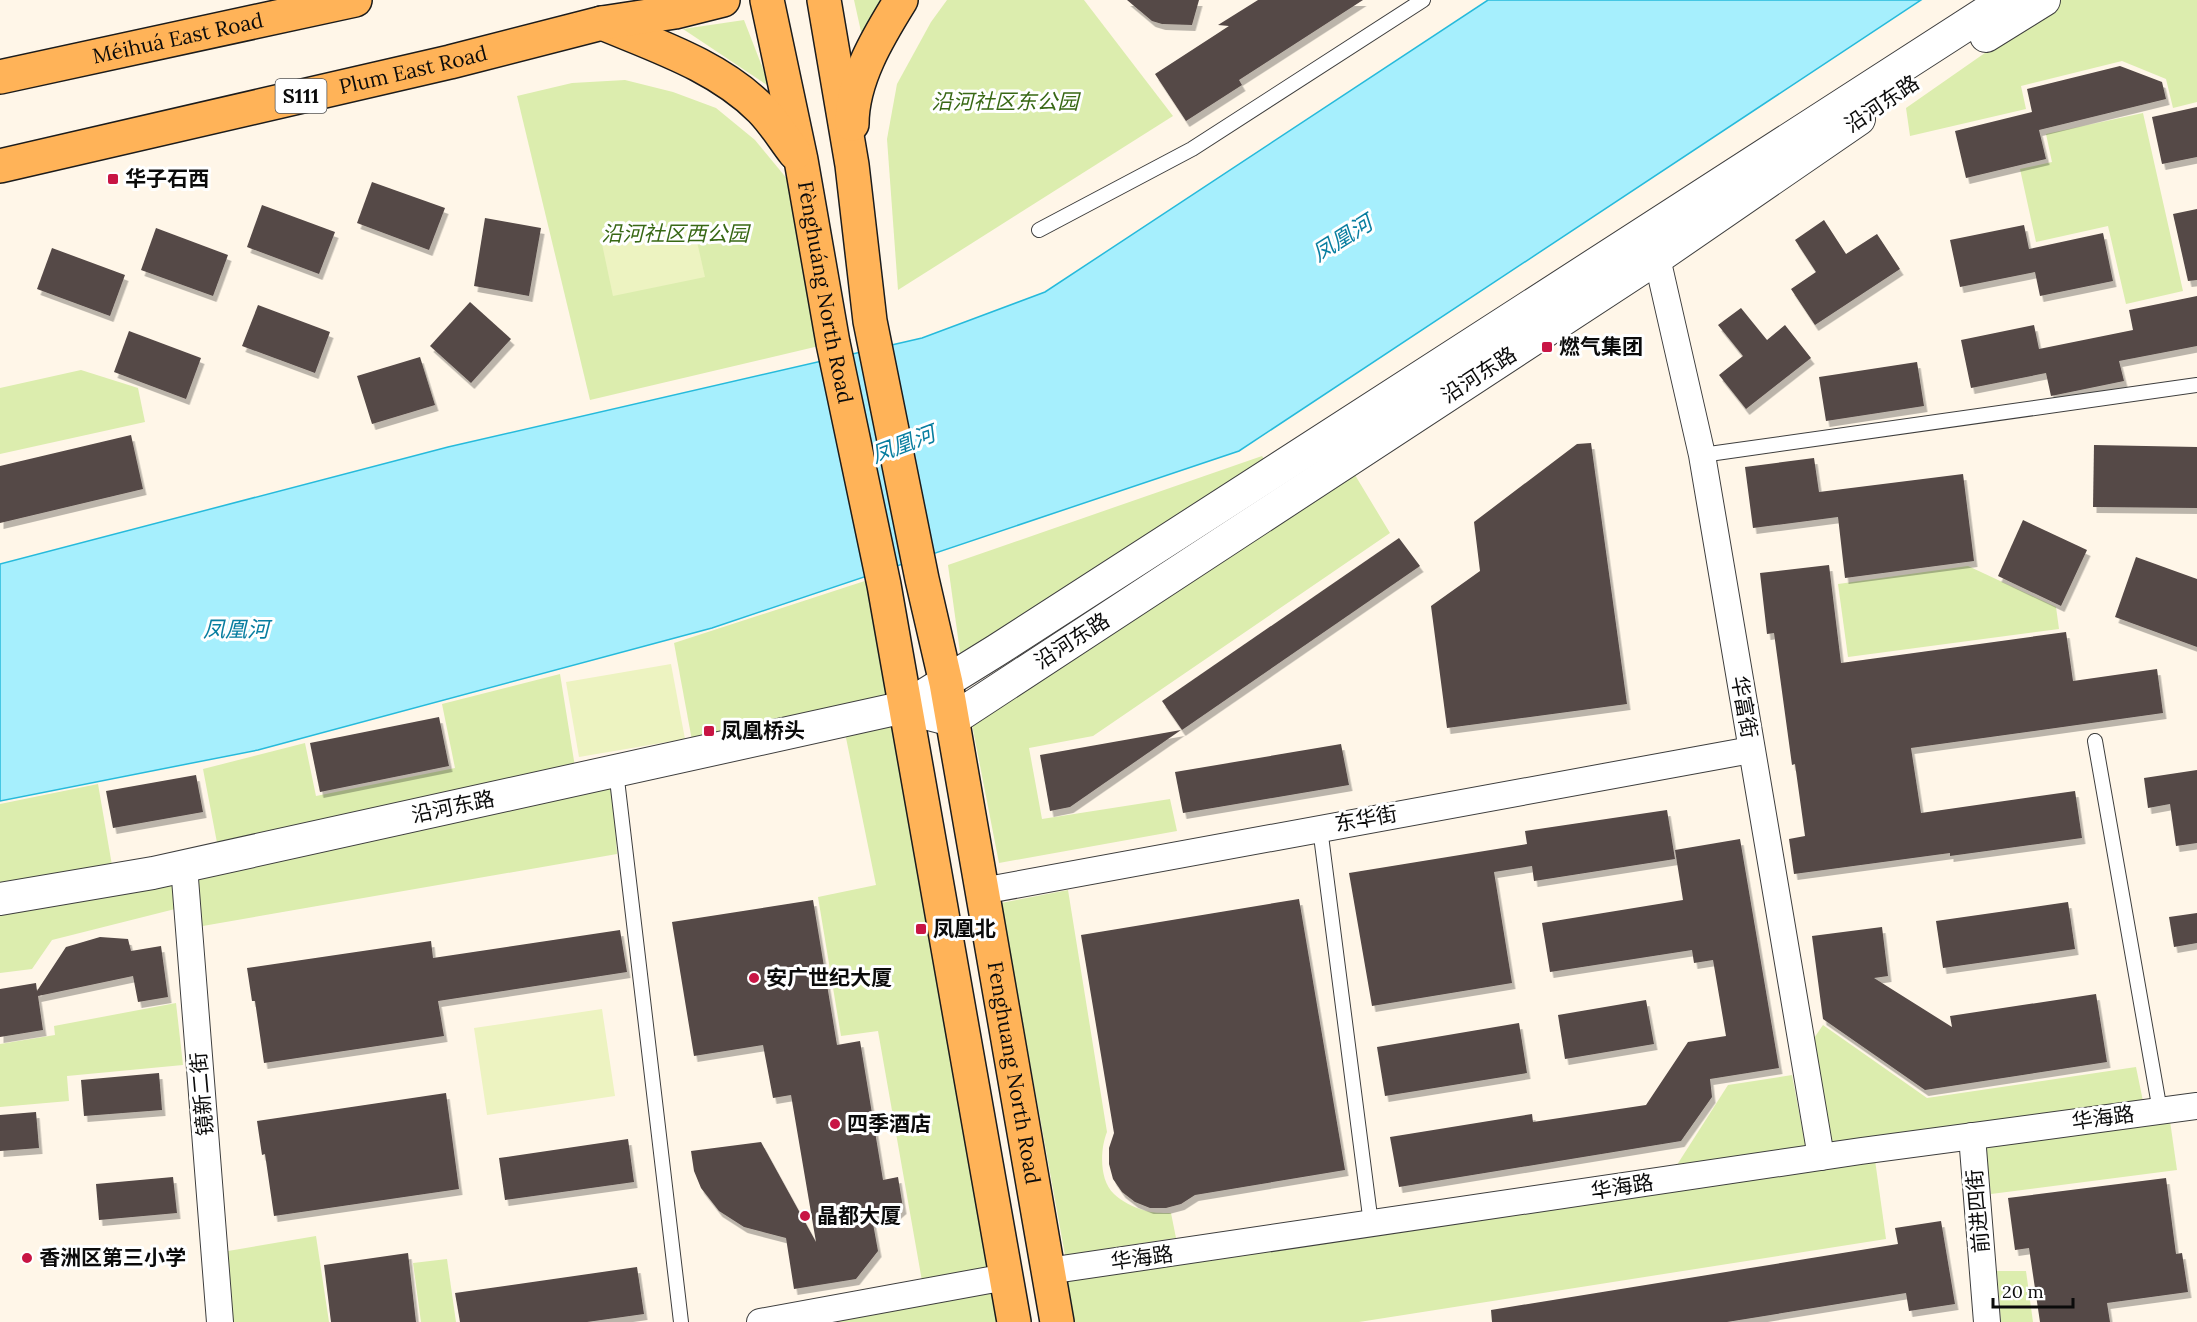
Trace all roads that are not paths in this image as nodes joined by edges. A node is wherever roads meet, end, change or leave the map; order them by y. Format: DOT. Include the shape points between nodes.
graph roads {
  1 [pos="355,0"];
  2 [pos="723,0"];
  3 [pos="767,0"];
  4 [pos="824,0"];
  5 [pos="901,0"];
  6 [pos="1423,0"];
  7 [pos="2005,0"];
  8 [pos="2044,0"];
  9 [pos="602,23"];
  10 [pos="0,78"];
  11 [pos="801,160"];
  12 [pos="852,165"];
  13 [pos="0,166"];
  14 [pos="1039,230"];
  15 [pos="1657,258"];
  16 [pos="2197,385"];
  17 [pos="1702,455"];
  18 [pos="922,579"];
  19 [pos="884,585"];
  20 [pos="946,683"];
  21 [pos="905,707"];
  22 [pos="952,720"];
  23 [pos="2095,741"];
  24 [pos="1751,750"];
  25 [pos="616,771"];
  26 [pos="1320,828"];
  27 [pos="184,866"];
  28 [pos="982,891"];
  29 [pos="0,899"];
  30 [pos="2197,1106"];
  31 [pos="2160,1111"];
  32 [pos="1972,1136"];
  33 [pos="1821,1157"];
  34 [pos="1371,1224"];
  35 [pos="1048,1272"];
  36 [pos="1006,1277"];
  37 [pos="220,1322"];
  38 [pos="681,1322"];
  39 [pos="760,1322"];
  40 [pos="1014,1322"];
  41 [pos="1057,1322"];
  42 [pos="1987,1322"];
  1 -- 10 [label="main road, Méihuá East Road"];
  2 -- 9 [label="main road, Plum East Road / S111"];
  3 -- 11 [label="main road, Fènghuáng North Road"];
  4 -- 12 [label="main road, Fènghuáng North Road"];
  5 -- 12 [label="main road" via="877,38 852,104"];
  6 -- 14 [label="lane" via="1192,149"];
  7 -- 20 [label="street, 沿河东路"];
  8 -- 15 [label="street, 沿河东路" via="1893,95"];
  9 -- 11 [label="main road" via="718,74 761,109"];
  9 -- 13 [label="main road, Plum East Road / S111"];
  11 -- 19 [label="main road, Fènghuáng North Road" via="833,343"];
  12 -- 18 [label="main road, Fènghuáng North Road" via="870,321"];
  15 -- 17 [label="street, 华富街"];
  15 -- 22 [label="street, 沿河东路"];
  16 -- 17 [label="lane"];
  17 -- 24 [label="street, 华富街"];
  18 -- 20 [label="main road, Fenghuang North Road"];
  19 -- 21 [label="main road, Fenghuang North Road"];
  20 -- 21 [label="street, 沿河东路"];
  20 -- 22 [label="main road, Fenghuang North Road"];
  21 -- 22 [label="street, 沿河东路"];
  21 -- 25 [label="street, 沿河东路"];
  21 -- 36 [label="main road, Fenghuang North Road"];
  22 -- 28 [label="main road, Fenghuang North Road"];
  23 -- 31 [label="lane"];
  24 -- 26 [label="street, 东华街"];
  24 -- 33 [label="street, 华富街"];
  25 -- 27 [label="street, 沿河东路"];
  25 -- 38 [label="lane"];
  26 -- 28 [label="street, 东华街"];
  26 -- 34 [label="lane"];
  27 -- 29 [label="street, 沿河东路"];
  27 -- 37 [label="street, 镜新二街"];
  28 -- 35 [label="main road, Fenghuang North Road"];
  30 -- 31 [label="street, 华海路"];
  31 -- 32 [label="street, 华海路"];
  32 -- 33 [label="street, 华海路"];
  32 -- 42 [label="street, 前进四街"];
  33 -- 34 [label="street, 华海路"];
  34 -- 35 [label="street, 华海路"];
  35 -- 41 [label="main road, Fenghuang North Road"];
  36 -- 39 [label="street"];
  36 -- 40 [label="main road, Fenghuang North Road"];
}
